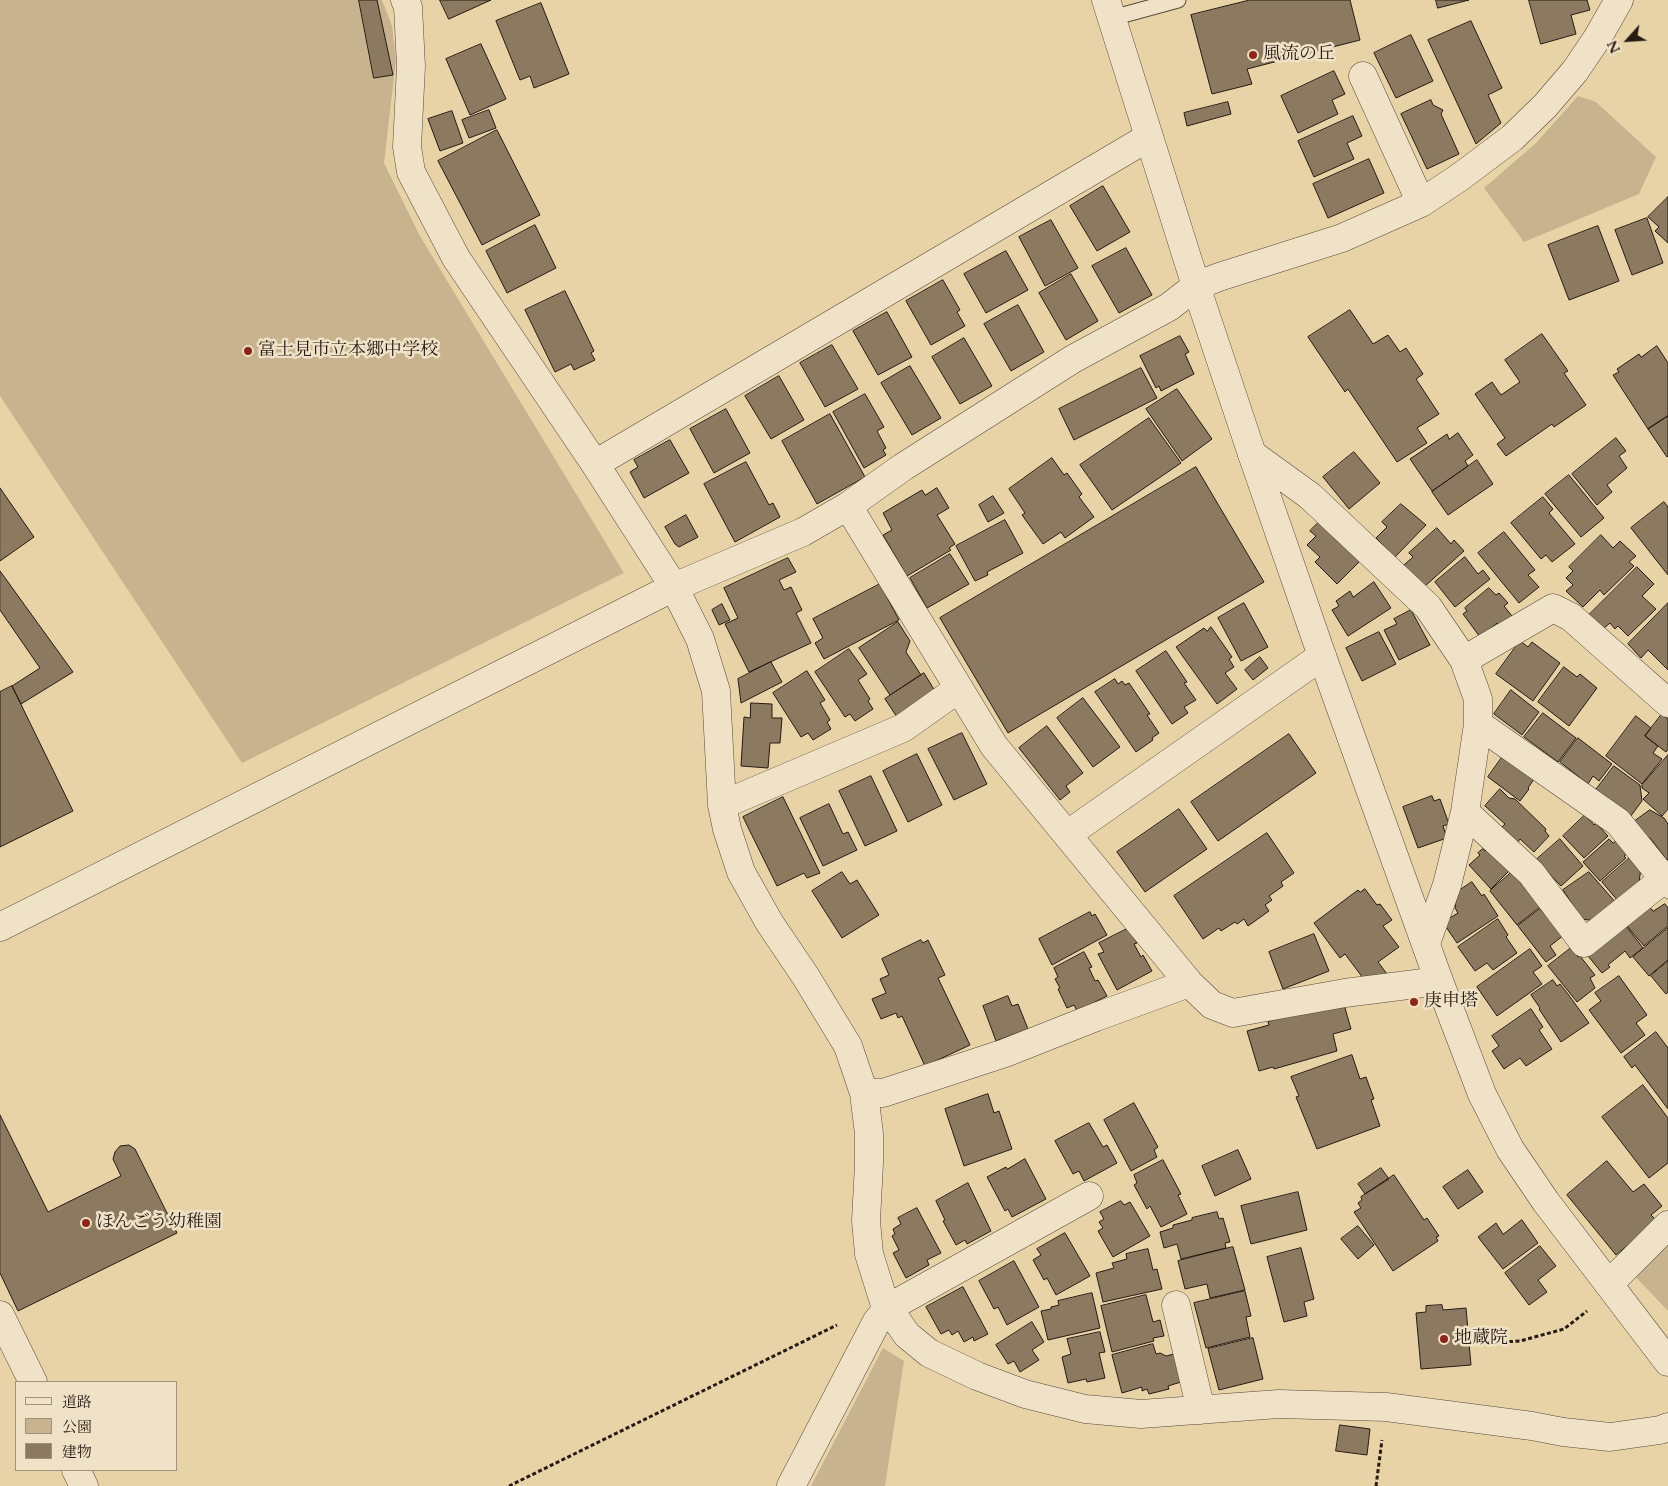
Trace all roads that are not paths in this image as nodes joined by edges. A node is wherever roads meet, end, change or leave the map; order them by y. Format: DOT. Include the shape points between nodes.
graph roads {
  1 [pos="405,0"];
  2 [pos="1178,0"];
  3 [pos="1619,0"];
  4 [pos="1109,9"];
  5 [pos="1363,76"];
  6 [pos="1149,137"];
  7 [pos="1421,203"];
  8 [pos="1196,286"];
  9 [pos="1252,454"];
  10 [pos="595,464"];
  11 [pos="848,506"];
  12 [pos="674,587"];
  13 [pos="1322,656"];
  14 [pos="1464,660"];
  15 [pos="958,689"];
  16 [pos="1668,703"];
  17 [pos="1478,724"];
  18 [pos="722,805"];
  19 [pos="1465,812"];
  20 [pos="1068,834"];
  21 [pos="1666,881"];
  22 [pos="0,927"];
  23 [pos="1426,943"];
  24 [pos="1439,981"];
  25 [pos="1189,983"];
  26 [pos="864,1093"];
  27 [pos="1089,1196"];
  28 [pos="1668,1225"];
  29 [pos="1611,1287"];
  30 [pos="1176,1306"];
  31 [pos="888,1308"];
  32 [pos="0,1315"];
  33 [pos="1668,1362"];
  34 [pos="33,1381"];
  35 [pos="1201,1410"];
  36 [pos="1668,1427"];
  37 [pos="76,1471"];
  38 [pos="84,1486"];
  39 [pos="790,1486"];
  1 -- 10 [label="street" via="411,66 407,147 410,172 456,258"];
  2 -- 4 [label="lane"];
  3 -- 7 [label="street" via="1594,44 1545,106 1512,138"];
  4 -- 6 [label="street"];
  5 -- 7 [label="street"];
  6 -- 8 [label="street"];
  6 -- 10 [label="street"];
  7 -- 8 [label="street" via="1342,238"];
  8 -- 9 [label="street"];
  8 -- 11 [label="street" via="1169,307 1073,359 903,467"];
  9 -- 13 [label="street"];
  9 -- 14 [label="street" via="1310,496 1428,607"];
  10 -- 12 [label="street"];
  11 -- 12 [label="street" via="803,532"];
  11 -- 15 [label="street"];
  12 -- 18 [label="street" via="700,639 716,691"];
  12 -- 22 [label="street"];
  13 -- 20 [label="street"];
  13 -- 23 [label="street"];
  14 -- 16 [label="street" via="1553,608 1572,617"];
  14 -- 17 [label="street" via="1478,699"];
  15 -- 18 [label="street" via="903,728"];
  15 -- 20 [label="street" via="994,746"];
  17 -- 19 [label="street"];
  17 -- 21 [label="street" via="1618,822"];
  18 -- 26 [label="street" via="742,872 769,922 848,1046"];
  19 -- 21 [label="street" via="1531,874 1584,943"];
  19 -- 23 [label="street" via="1447,885"];
  20 -- 25 [label="street"];
  23 -- 24 [label="street"];
  24 -- 25 [label="street" via="1345,993 1233,1013 1212,1005"];
  24 -- 29 [label="street" via="1482,1094 1510,1149"];
  25 -- 26 [label="street" via="1005,1053 883,1093"];
  26 -- 31 [label="street" via="868,1134 867,1239"];
  27 -- 31 [label="street"];
  28 -- 29 [label="street"];
  29 -- 33 [label="street"];
  30 -- 35 [label="street"];
  31 -- 35 [label="street" via="907,1335 929,1353 1024,1394 1085,1408 1142,1414"];
  31 -- 39 [label="street" via="877,1321"];
  32 -- 34 [label="street"];
  35 -- 36 [label="street" via="1279,1404 1386,1407 1610,1437"];
  37 -- 38 [label="street"];
}
